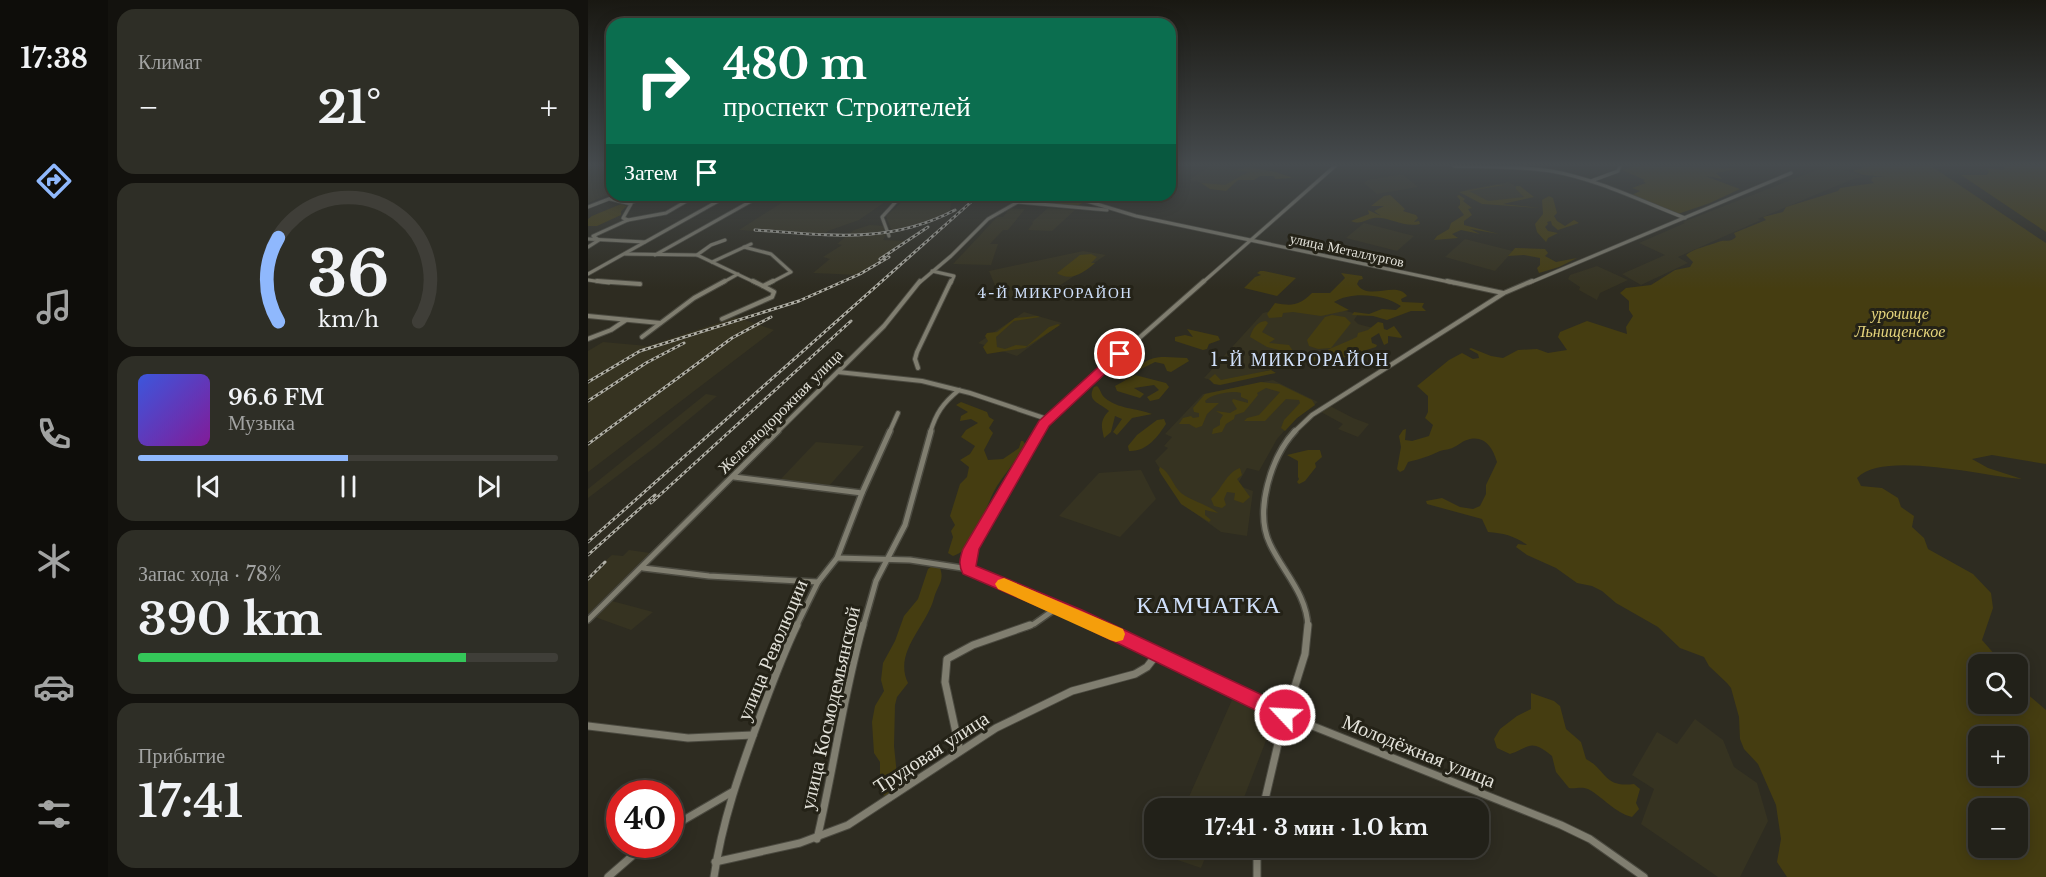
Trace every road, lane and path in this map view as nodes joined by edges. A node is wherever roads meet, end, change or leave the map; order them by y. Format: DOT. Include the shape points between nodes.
graph roads {
  1 [pos="631,207"];
  2 [pos="676,207"];
  3 [pos="708,207"];
  4 [pos="741,207"];
  5 [pos="891,207"];
  6 [pos="1009,207"];
  7 [pos="1071,207"];
  8 [pos="1104,207"];
  9 [pos="1288,207"];
  10 [pos="1657,207"];
  11 [pos="1711,207"];
  12 [pos="1116,211"];
  13 [pos="623,218"];
  14 [pos="1685,218"];
  15 [pos="628,220"];
  16 [pos="616,225"];
  17 [pos="593,236"];
  18 [pos="889,236"];
  19 [pos="588,239"];
  20 [pos="599,240"];
  21 [pos="725,240"];
  22 [pos="1250,240"];
  23 [pos="646,242"];
  24 [pos="751,244"];
  25 [pos="588,247"];
  26 [pos="744,247"];
  27 [pos="626,254"];
  28 [pos="655,255"];
  29 [pos="697,255"];
  30 [pos="712,262"];
  31 [pos="932,271"];
  32 [pos="588,274"];
  33 [pos="738,274"];
  34 [pos="588,280"];
  35 [pos="640,284"];
  36 [pos="763,286"];
  37 [pos="1504,293"];
  38 [pos="588,316"];
  39 [pos="722,319"];
  40 [pos="627,320"];
  41 [pos="660,322"];
  42 [pos="642,337"];
  43 [pos="588,339"];
  44 [pos="918,368"];
  45 [pos="838,372"];
  46 [pos="959,390"];
  47 [pos="898,413"];
  48 [pos="1047,419"];
  49 [pos="734,477"];
  50 [pos="862,493"];
  51 [pos="837,558"];
  52 [pos="887,558"];
  53 [pos="643,568"];
  54 [pos="969,569"];
  55 [pos="818,582"];
  56 [pos="1058,607"];
  57 [pos="588,620"];
  58 [pos="1158,654"];
  59 [pos="1285,715"];
  60 [pos="588,726"];
  61 [pos="753,735"];
  62 [pos="960,751"];
  63 [pos="732,792"];
  64 [pos="1265,798"];
  65 [pos="684,820"];
  66 [pos="817,839"];
  67 [pos="630,858"];
  68 [pos="1257,858"];
  69 [pos="715,862"];
  70 [pos="608,877"];
  71 [pos="714,877"];
  72 [pos="1257,877"];
  73 [pos="1644,877"];
  1 -- 13 [label="street"];
  2 -- 15 [label="street" via="666,213"];
  3 -- 23 [label="street"];
  4 -- 28 [label="street"];
  5 -- 18 [label="street" via="882,217"];
  6 -- 31 [label="street, Железнодорожная улица" via="988,219"];
  7 -- 12 [label="street, улица Металлургов"];
  8 -- 12 [label="street, улица Металлургов"];
  9 -- 22 [label="street"];
  10 -- 14 [label="street"];
  11 -- 14 [label="street"];
  12 -- 22 [label="street, улица Металлургов"];
  13 -- 15 [label="street"];
  13 -- 16 [label="street"];
  14 -- 37 [label="street"];
  15 -- 16 [label="street"];
  16 -- 17 [label="street"];
  17 -- 19 [label="street"];
  17 -- 20 [label="street"];
  19 -- 20 [label="street"];
  20 -- 23 [label="street"];
  20 -- 25 [label="street"];
  21 -- 29 [label="street"];
  22 -- 37 [label="street, улица Металлургов"];
  22 -- 48 [label="street"];
  23 -- 27 [label="street"];
  24 -- 26 [label="street"];
  26 -- 30 [label="street"];
  26 -- 36 [label="street" via="771,254 791,272"];
  27 -- 28 [label="street"];
  27 -- 32 [label="street"];
  28 -- 29 [label="street"];
  29 -- 30 [label="street"];
  30 -- 33 [label="street"];
  31 -- 44 [label="street" via="954,276 917,352"];
  31 -- 45 [label="street, Железнодорожная улица"];
  33 -- 36 [label="street"];
  33 -- 41 [label="street"];
  34 -- 35 [label="street"];
  36 -- 39 [label="street" via="774,292 772,297"];
  37 -- 59 [label="street" via="1312,415 1278,453 1266,489 1266,536 1298,589 1308,622 1306,646"];
  38 -- 40 [label="street"];
  40 -- 41 [label="street"];
  40 -- 43 [label="street"];
  41 -- 42 [label="street"];
  45 -- 46 [label="street" via="906,378"];
  45 -- 49 [label="street, Железнодорожная улица"];
  46 -- 48 [label="street"];
  46 -- 52 [label="street, улица Космодемьянской" via="935,416 905,525"];
  47 -- 50 [label="street, улица Революции"];
  48 -- 54 [label="street" via="971,549"];
  49 -- 50 [label="street"];
  49 -- 53 [label="street, Железнодорожная улица"];
  50 -- 51 [label="street, улица Революции"];
  51 -- 52 [label="street, Молодёжная улица"];
  51 -- 55 [label="street, улица Революции"];
  52 -- 54 [label="street, Молодёжная улица"];
  52 -- 66 [label="street, улица Космодемьянской" via="859,640"];
  53 -- 55 [label="street"];
  53 -- 57 [label="street, Железнодорожная улица"];
  54 -- 56 [label="street, Молодёжная улица"];
  55 -- 61 [label="street, улица Революции" via="785,650"];
  56 -- 58 [label="street, Молодёжная улица"];
  56 -- 62 [label="street" via="1034,624 973,645 947,659 945,682"];
  58 -- 59 [label="street, Молодёжная улица"];
  58 -- 62 [label="street, Трудовая улица" via="1135,674 1056,698"];
  59 -- 64 [label="street"];
  59 -- 73 [label="street, Молодёжная улица" via="1561,825 1590,839"];
  60 -- 61 [label="street" via="698,738"];
  61 -- 63 [label="street, улица Революции"];
  62 -- 66 [label="street, Трудовая улица" via="848,825"];
  63 -- 65 [label="street"];
  63 -- 69 [label="street, улица Революции"];
  66 -- 69 [label="street, Трудовая улица"];
  67 -- 70 [label="street"];
  68 -- 72 [label="street"];
  69 -- 71 [label="street, улица Революции"];
}
